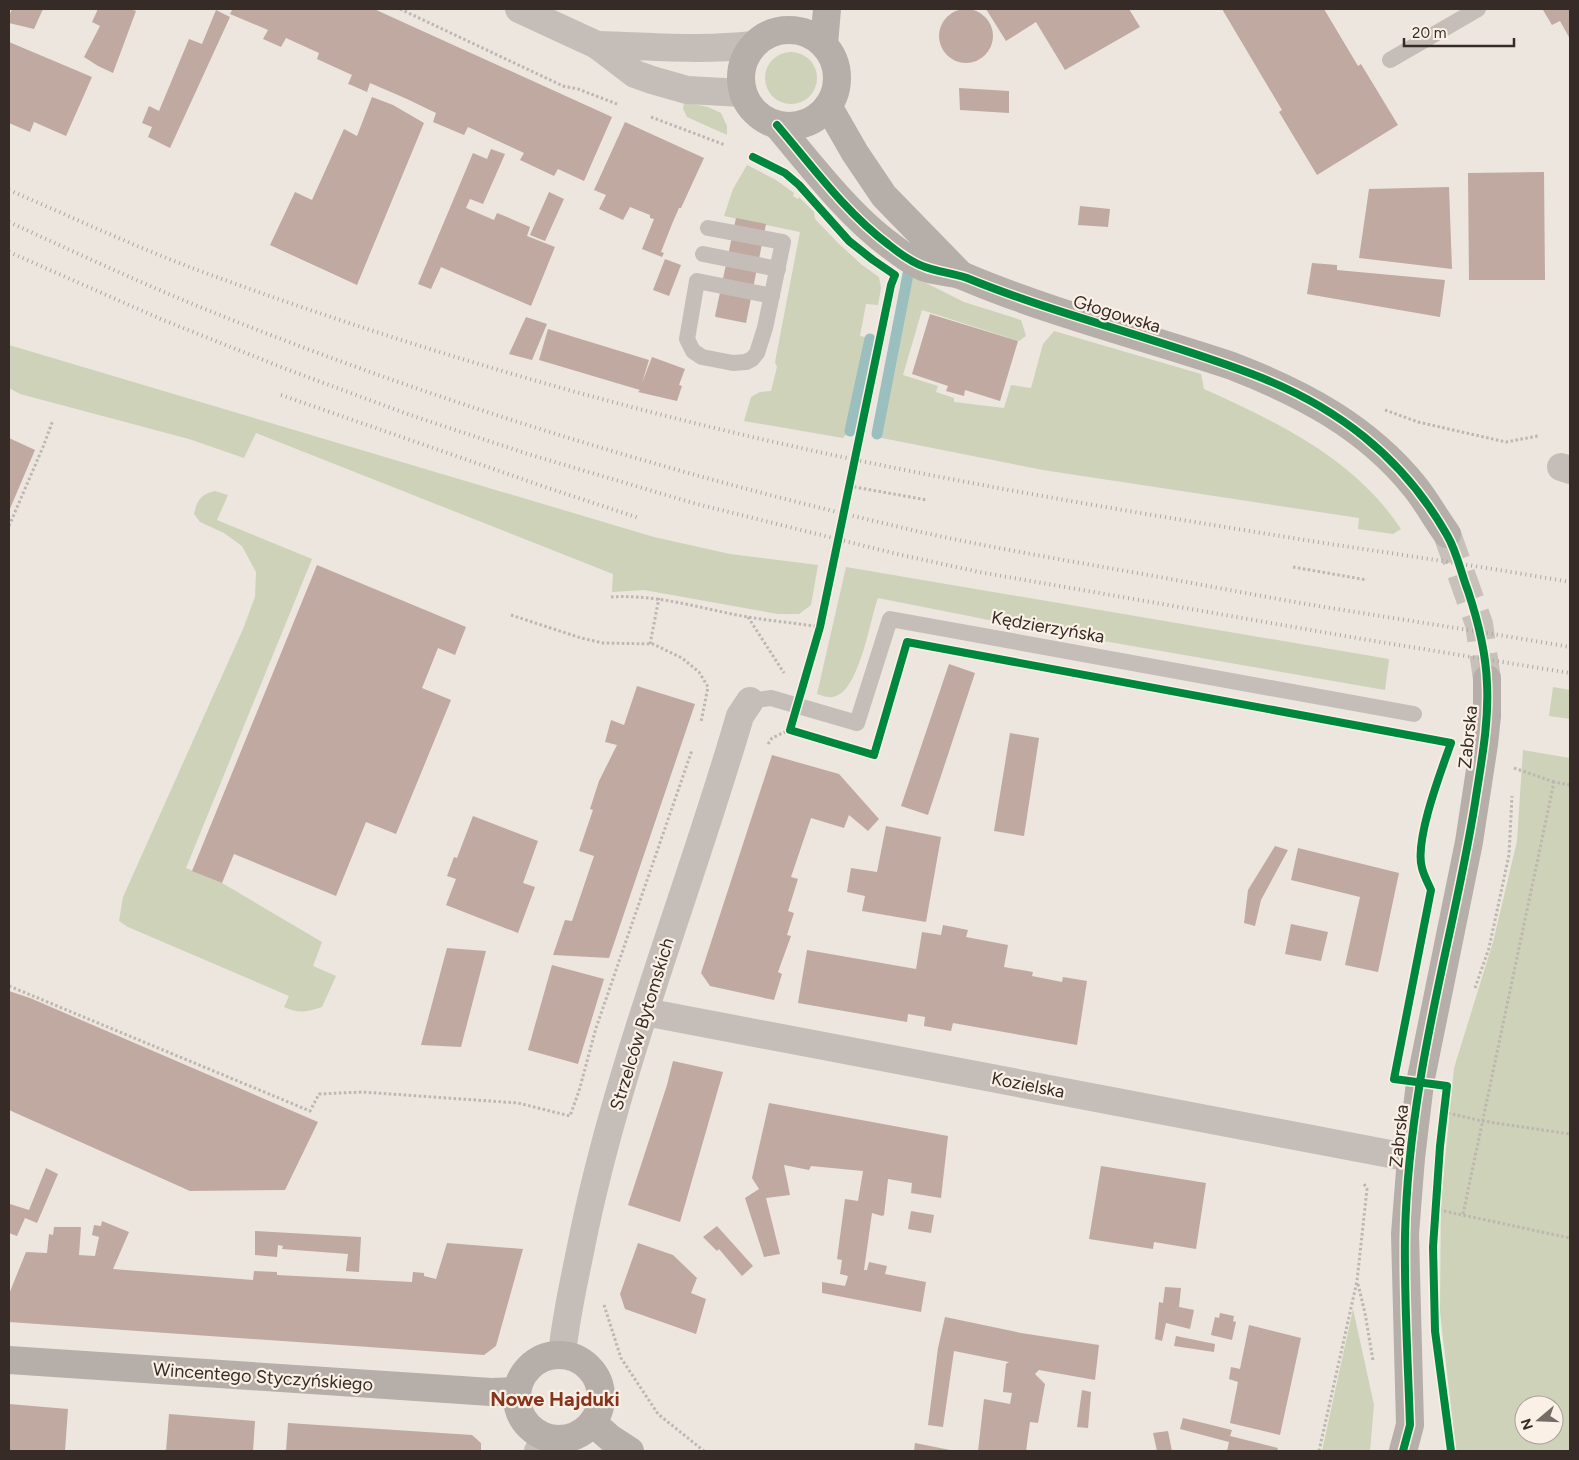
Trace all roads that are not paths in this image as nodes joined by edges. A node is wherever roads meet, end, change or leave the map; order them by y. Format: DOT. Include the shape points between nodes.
graph roads {
  1 [pos="518,9"];
  2 [pos="827,9"];
  3 [pos="1478,9"];
  4 [pos="781,19"];
  5 [pos="597,44"];
  6 [pos="824,44"];
  7 [pos="752,45"];
  8 [pos="1390,60"];
  9 [pos="743,93"];
  10 [pos="828,106"];
  11 [pos="777,125"];
  12 [pos="708,228"];
  13 [pos="703,254"];
  14 [pos="778,269"];
  15 [pos="961,276"];
  16 [pos="772,296"];
  17 [pos="1447,534"];
  18 [pos="1487,679"];
  19 [pos="750,701"];
  20 [pos="1414,714"];
  21 [pos="645,1012"];
  22 [pos="1411,1158"];
  23 [pos="562,1354"];
  24 [pos="9,1360"];
  25 [pos="516,1391"];
  26 [pos="593,1423"];
  27 [pos="1410,1425"];
  28 [pos="543,1445"];
  29 [pos="630,1451"];
  30 [pos="1403,1451"];
  31 [pos="1422,1451"];
  1 -- 5 [label="street"];
  2 -- 6 [label="street"];
  3 -- 8 [label="lane"];
  4 -- 6 [label="street" via="797,30 812,34"];
  4 -- 7 [label="street"];
  5 -- 7 [label="street" via="693,48"];
  5 -- 9 [label="street" via="634,74 687,90"];
  6 -- 10 [label="street" via="838,75"];
  7 -- 9 [label="street" via="739,76"];
  9 -- 11 [label="street" via="756,114"];
  10 -- 11 [label="street" via="806,124"];
  10 -- 15 [label="street, Głogowska" via="884,196"];
  11 -- 15 [label="street, Głogowska" via="853,213 890,246 923,267"];
  12 -- 14 [label="lane" via="783,242"];
  13 -- 14 [label="lane"];
  14 -- 16 [label="lane"];
  15 -- 17 [label="street, Głogowska" via="1043,307 1232,366 1308,400 1353,427 1392,461 1425,500"];
  16 -- 16 [label="lane" via="698,281 687,340 693,351 702,357 740,364 752,359 765,328"];
  18 -- 22 [label="street, Zabrska" via="1484,744 1469,842 1420,1083"];
  19 -- 20 [label="lane, Kędzierzyńska" via="772,698 857,723 890,619"];
  19 -- 21 [label="street, Strzelców Bytomskich" via="740,716"];
  21 -- 22 [label="street, Kozielska"];
  21 -- 23 [label="street, Strzelców Bytomskich" via="597,1172"];
  22 -- 27 [label="street, Zabrska" via="1405,1234"];
  23 -- 25 [label="street" via="532,1363"];
  23 -- 26 [label="street" via="577,1358 590,1367 598,1380 602,1395 600,1410"];
  24 -- 25 [label="street, Wincentego Styczyńskiego" via="491,1392"];
  25 -- 28 [label="street" via="518,1411"];
  26 -- 28 [label="street" via="580,1434"];
  26 -- 29 [label="street"];
  27 -- 30 [label="street, Zabrska"];
  27 -- 31 [label="street, Zabrska"];
}
